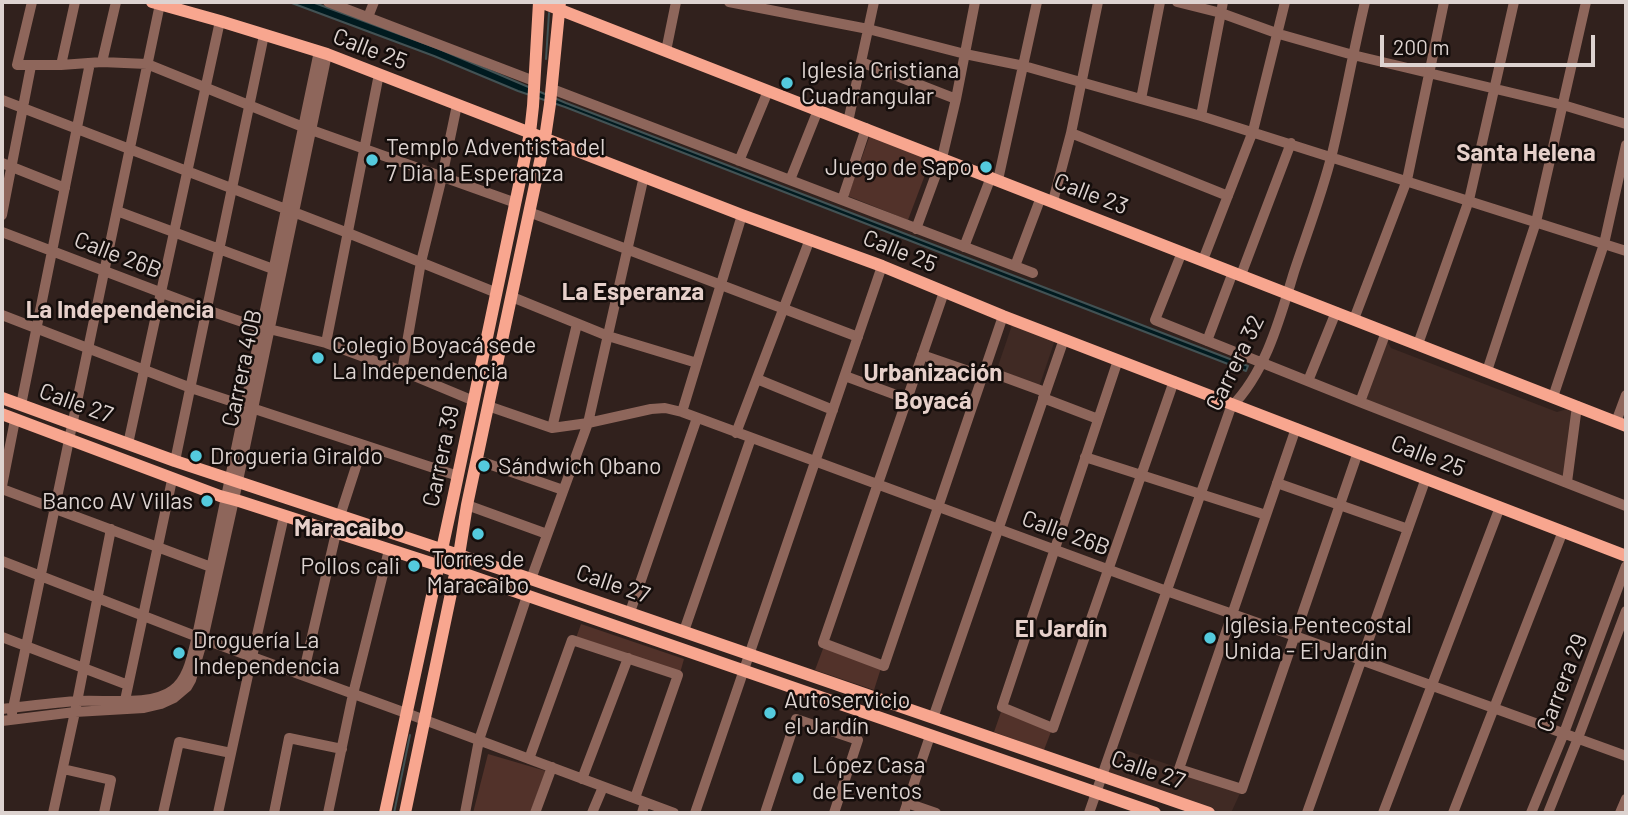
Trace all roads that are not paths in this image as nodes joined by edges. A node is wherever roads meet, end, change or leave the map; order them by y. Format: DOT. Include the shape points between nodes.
graph roads {
  1 [pos="32,2"];
  2 [pos="75,2"];
  3 [pos="117,2"];
  4 [pos="328,2"];
  5 [pos="374,2"];
  6 [pos="676,2"];
  7 [pos="729,2"];
  8 [pos="874,2"];
  9 [pos="975,2"];
  10 [pos="1037,2"];
  11 [pos="1098,2"];
  12 [pos="1160,2"];
  13 [pos="1177,2"];
  14 [pos="1223,2"];
  15 [pos="1285,2"];
  16 [pos="1365,2"];
  17 [pos="1444,2"];
  18 [pos="1514,2"];
  19 [pos="1586,2"];
  20 [pos="156,3"];
  21 [pos="549,4"];
  22 [pos="776,6"];
  23 [pos="1221,13"];
  24 [pos="368,17"];
  25 [pos="220,21"];
  26 [pos="868,29"];
  27 [pos="264,34"];
  28 [pos="1279,34"];
  29 [pos="666,51"];
  30 [pos="323,53"];
  31 [pos="965,54"];
  32 [pos="1353,55"];
  33 [pos="102,62"];
  34 [pos="861,62"];
  35 [pos="90,63"];
  36 [pos="147,64"];
  37 [pos="61,65"];
  38 [pos="31,66"];
  39 [pos="1024,66"];
  40 [pos="379,74"];
  41 [pos="1429,74"];
  42 [pos="1081,82"];
  43 [pos="206,87"];
  44 [pos="1494,89"];
  45 [pos="768,91"];
  46 [pos="534,93"];
  47 [pos="551,96"];
  48 [pos="956,99"];
  49 [pos="1141,99"];
  50 [pos="2,100"];
  51 [pos="250,104"];
  52 [pos="457,105"];
  53 [pos="1563,105"];
  54 [pos="23,109"];
  55 [pos="818,110"];
  56 [pos="1201,116"];
  57 [pos="848,122"];
  58 [pos="1626,124"];
  59 [pos="866,128"];
  60 [pos="77,129"];
  61 [pos="307,129"];
  62 [pos="1253,131"];
  63 [pos="530,133"];
  64 [pos="1071,133"];
  65 [pos="545,138"];
  66 [pos="1291,143"];
  67 [pos="1626,145"];
  68 [pos="130,149"];
  69 [pos="365,149"];
  70 [pos="1331,156"];
  71 [pos="942,158"];
  72 [pos="740,162"];
  73 [pos="7,165"];
  74 [pos="188,170"];
  75 [pos="644,176"];
  76 [pos="442,177"];
  77 [pos="995,179"];
  78 [pos="790,180"];
  79 [pos="1407,180"];
  80 [pos="65,188"];
  81 [pos="233,188"];
  82 [pos="1228,196"];
  83 [pos="1047,199"];
  84 [pos="842,200"];
  85 [pos="1469,200"];
  86 [pos="516,203"];
  87 [pos="117,211"];
  88 [pos="290,211"];
  89 [pos="529,212"];
  90 [pos="2,215"];
  91 [pos="742,215"];
  92 [pos="1536,222"];
  93 [pos="916,229"];
  94 [pos="2,232"];
  95 [pos="174,232"];
  96 [pos="348,233"];
  97 [pos="810,239"];
  98 [pos="1604,244"];
  99 [pos="964,247"];
  100 [pos="220,249"];
  101 [pos="628,249"];
  102 [pos="52,250"];
  103 [pos="1626,251"];
  104 [pos="1182,252"];
  105 [pos="1203,260"];
  106 [pos="421,262"];
  107 [pos="882,266"];
  108 [pos="1015,266"];
  109 [pos="273,269"];
  110 [pos="104,270"];
  111 [pos="1033,273"];
  112 [pos="1237,273"];
  113 [pos="721,285"];
  114 [pos="161,292"];
  115 [pos="944,292"];
  116 [pos="497,293"];
  117 [pos="1288,293"];
  118 [pos="512,297"];
  119 [pos="784,309"];
  120 [pos="207,310"];
  121 [pos="1336,312"];
  122 [pos="2,315"];
  123 [pos="1003,316"];
  124 [pos="1354,319"];
  125 [pos="578,324"];
  126 [pos="37,328"];
  127 [pos="265,328"];
  128 [pos="1386,332"];
  129 [pos="608,336"];
  130 [pos="858,337"];
  131 [pos="1064,339"];
  132 [pos="1207,341"];
  133 [pos="326,343"];
  134 [pos="1418,344"];
  135 [pos="88,349"];
  136 [pos="922,355"];
  137 [pos="1118,360"];
  138 [pos="697,363"];
  139 [pos="1259,366"];
  140 [pos="144,370"];
  141 [pos="402,371"];
  142 [pos="1487,371"];
  143 [pos="984,373"];
  144 [pos="845,376"];
  145 [pos="757,379"];
  146 [pos="1174,381"];
  147 [pos="1308,382"];
  148 [pos="191,387"];
  149 [pos="1044,395"];
  150 [pos="1626,395"];
  151 [pos="1553,397"];
  152 [pos="2,398"];
  153 [pos="907,399"];
  154 [pos="474,401"];
  155 [pos="1360,402"];
  156 [pos="1235,404"];
  157 [pos="21,405"];
  158 [pos="1577,406"];
  159 [pos="488,407"];
  160 [pos="249,408"];
  161 [pos="833,410"];
  162 [pos="682,412"];
  163 [pos="2,414"];
  164 [pos="696,418"];
  165 [pos="1098,419"];
  166 [pos="15,420"];
  167 [pos="588,423"];
  168 [pos="72,424"];
  169 [pos="1621,424"];
  170 [pos="552,428"];
  171 [pos="1297,428"];
  172 [pos="736,433"];
  173 [pos="751,438"];
  174 [pos="69,439"];
  175 [pos="128,444"];
  176 [pos="363,445"];
  177 [pos="1358,452"];
  178 [pos="1085,457"];
  179 [pos="477,460"];
  180 [pos="176,461"];
  181 [pos="815,462"];
  182 [pos="1141,475"];
  183 [pos="458,476"];
  184 [pos="1426,478"];
  185 [pos="172,480"];
  186 [pos="234,480"];
  187 [pos="1567,482"];
  188 [pos="1277,483"];
  189 [pos="877,484"];
  190 [pos="2,487"];
  191 [pos="563,490"];
  192 [pos="1201,494"];
  193 [pos="230,499"];
  194 [pos="467,505"];
  195 [pos="1340,505"];
  196 [pos="939,506"];
  197 [pos="1626,506"];
  198 [pos="1500,507"];
  199 [pos="55,508"];
  200 [pos="1266,515"];
  201 [pos="284,516"];
  202 [pos="340,516"];
  203 [pos="111,529"];
  204 [pos="998,529"];
  205 [pos="1408,529"];
  206 [pos="1563,531"];
  207 [pos="336,533"];
  208 [pos="548,534"];
  209 [pos="158,547"];
  210 [pos="442,549"];
  211 [pos="389,550"];
  212 [pos="1054,550"];
  213 [pos="459,555"];
  214 [pos="1626,556"];
  215 [pos="2,561"];
  216 [pos="438,566"];
  217 [pos="1626,566"];
  218 [pos="211,567"];
  219 [pos="1108,569"];
  220 [pos="455,571"];
  221 [pos="41,575"];
  222 [pos="531,579"];
  223 [pos="1167,591"];
  224 [pos="527,596"];
  225 [pos="97,597"];
  226 [pos="1626,611"];
  227 [pos="630,612"];
  228 [pos="1232,613"];
  229 [pos="143,615"];
  230 [pos="684,631"];
  231 [pos="1295,635"];
  232 [pos="2,637"];
  233 [pos="200,638"];
  234 [pos="26,646"];
  235 [pos="749,654"];
  236 [pos="252,657"];
  237 [pos="628,658"];
  238 [pos="1361,660"];
  239 [pos="83,667"];
  240 [pos="744,670"];
  241 [pos="303,675"];
  242 [pos="128,685"];
  243 [pos="1432,686"];
  244 [pos="353,694"];
  245 [pos="410,695"];
  246 [pos="429,701"];
  247 [pos="124,705"];
  248 [pos="76,707"];
  249 [pos="13,708"];
  250 [pos="2,709"];
  251 [pos="1494,709"];
  252 [pos="407,713"];
  253 [pos="933,718"];
  254 [pos="6,720"];
  255 [pos="425,720"];
  256 [pos="402,730"];
  257 [pos="1564,733"];
  258 [pos="930,736"];
  259 [pos="421,737"];
  260 [pos="1578,738"];
  261 [pos="479,740"];
  262 [pos="342,749"];
  263 [pos="231,753"];
  264 [pos="1626,756"];
  265 [pos="529,759"];
  266 [pos="552,768"];
  267 [pos="63,769"];
  268 [pos="1102,776"];
  269 [pos="582,779"];
  270 [pos="603,787"];
  271 [pos="1096,792"];
  272 [pos="635,799"];
  273 [pos="1626,799"];
  274 [pos="645,803"];
  275 [pos="906,808"];
  276 [pos="53,813"];
  277 [pos="104,813"];
  278 [pos="163,813"];
  279 [pos="218,813"];
  280 [pos="274,813"];
  281 [pos="328,813"];
  282 [pos="385,813"];
  283 [pos="405,813"];
  284 [pos="465,813"];
  285 [pos="535,813"];
  286 [pos="592,813"];
  287 [pos="642,813"];
  288 [pos="674,813"];
  289 [pos="695,813"];
  290 [pos="765,813"];
  291 [pos="834,813"];
  292 [pos="936,813"];
  293 [pos="1089,813"];
  294 [pos="1155,813"];
  295 [pos="1209,813"];
  296 [pos="1307,813"];
  297 [pos="1383,813"];
  298 [pos="1453,813"];
  299 [pos="1531,813"];
  300 [pos="1548,813"];
  301 [pos="1620,813"];
  1 -- 38 [label="street" via="17,65"];
  2 -- 37 [label="street"];
  3 -- 33 [label="street"];
  4 -- 24 [label="street, Calle 25"];
  5 -- 24 [label="street"];
  6 -- 29 [label="street"];
  7 -- 22 [label="street"];
  8 -- 26 [label="street"];
  9 -- 31 [label="street"];
  10 -- 39 [label="street"];
  11 -- 42 [label="street"];
  12 -- 49 [label="street"];
  13 -- 23 [label="street"];
  14 -- 23 [label="street"];
  15 -- 28 [label="street"];
  16 -- 32 [label="street, Carrera 32"];
  17 -- 41 [label="street"];
  18 -- 44 [label="street"];
  19 -- 53 [label="street"];
  20 -- 25 [label="main road, Calle 25"];
  20 -- 36 [label="street"];
  21 -- 29 [label="main road, Calle 23"];
  21 -- 46 [label="main road, Carrera 39"];
  21 -- 47 [label="main road, Carrera 39"];
  22 -- 26 [label="street"];
  23 -- 28 [label="street"];
  23 -- 56 [label="street"];
  24 -- 46 [label="street, Calle 25"];
  25 -- 27 [label="main road, Calle 25"];
  25 -- 43 [label="street"];
  26 -- 31 [label="street"];
  26 -- 34 [label="street"];
  27 -- 30 [label="main road, Calle 25"];
  27 -- 51 [label="street"];
  28 -- 32 [label="street"];
  28 -- 62 [label="street"];
  29 -- 45 [label="main road, Calle 23"];
  30 -- 40 [label="main road, Calle 25"];
  30 -- 61 [label="street, Carrera 40B"];
  31 -- 39 [label="street"];
  31 -- 48 [label="street"];
  32 -- 41 [label="street"];
  32 -- 70 [label="street, Carrera 32"];
  33 -- 35 [label="street"];
  33 -- 36 [label="street"];
  34 -- 48 [label="street"];
  34 -- 57 [label="street"];
  35 -- 37 [label="street"];
  35 -- 60 [label="street"];
  36 -- 43 [label="street"];
  36 -- 68 [label="street"];
  37 -- 38 [label="street"];
  38 -- 54 [label="street"];
  39 -- 42 [label="street"];
  39 -- 77 [label="street"];
  40 -- 52 [label="main road, Calle 25"];
  40 -- 69 [label="street"];
  41 -- 44 [label="street"];
  41 -- 79 [label="street"];
  42 -- 49 [label="street"];
  42 -- 64 [label="street"];
  43 -- 51 [label="street"];
  43 -- 74 [label="street"];
  44 -- 53 [label="street"];
  44 -- 85 [label="street"];
  45 -- 55 [label="main road, Calle 23"];
  45 -- 72 [label="street"];
  46 -- 63 [label="main road, Carrera 39"];
  46 -- 65 [label="main road, Carrera 39"];
  47 -- 65 [label="main road, Carrera 39"];
  47 -- 72 [label="street"];
  48 -- 71 [label="street"];
  49 -- 56 [label="street"];
  50 -- 54 [label="street"];
  51 -- 61 [label="street"];
  51 -- 81 [label="street"];
  52 -- 63 [label="main road, Calle 25"];
  52 -- 76 [label="street"];
  53 -- 58 [label="street"];
  53 -- 92 [label="street"];
  54 -- 60 [label="street"];
  54 -- 73 [label="street"];
  55 -- 57 [label="main road, Calle 23"];
  55 -- 78 [label="street"];
  56 -- 62 [label="street"];
  57 -- 59 [label="main road, Calle 23"];
  59 -- 71 [label="main road, Calle 23"];
  59 -- 84 [label="street"];
  60 -- 68 [label="street"];
  60 -- 80 [label="street"];
  61 -- 69 [label="street"];
  61 -- 88 [label="street, Carrera 40B"];
  62 -- 66 [label="street"];
  62 -- 82 [label="street"];
  63 -- 65 [label="main road, Calle 25"];
  63 -- 86 [label="main road, Carrera 39"];
  64 -- 82 [label="street"];
  64 -- 83 [label="street"];
  65 -- 75 [label="main road, Calle 25"];
  65 -- 89 [label="main road, Carrera 39"];
  66 -- 70 [label="street"];
  66 -- 112 [label="street"];
  67 -- 98 [label="street"];
  68 -- 74 [label="street"];
  68 -- 87 [label="street"];
  69 -- 76 [label="street"];
  69 -- 96 [label="street"];
  70 -- 79 [label="street"];
  70 -- 117 [label="street, Carrera 32"];
  71 -- 77 [label="main road, Calle 23"];
  71 -- 93 [label="street"];
  72 -- 78 [label="street"];
  73 -- 80 [label="street"];
  73 -- 90 [label="street"];
  74 -- 81 [label="street"];
  74 -- 95 [label="street"];
  75 -- 91 [label="main road, Calle 25"];
  75 -- 101 [label="street"];
  76 -- 86 [label="street"];
  76 -- 106 [label="street"];
  77 -- 83 [label="main road, Calle 23"];
  77 -- 99 [label="street"];
  78 -- 84 [label="street"];
  79 -- 85 [label="street"];
  79 -- 124 [label="street"];
  80 -- 102 [label="street"];
  81 -- 88 [label="street"];
  81 -- 100 [label="street"];
  82 -- 105 [label="street"];
  83 -- 104 [label="main road, Calle 23"];
  83 -- 108 [label="street"];
  84 -- 93 [label="street"];
  85 -- 92 [label="street"];
  85 -- 134 [label="street"];
  86 -- 116 [label="main road, Carrera 39"];
  87 -- 95 [label="street"];
  87 -- 110 [label="street"];
  88 -- 96 [label="street"];
  88 -- 109 [label="street, Carrera 40B"];
  88 -- 127 [label="street, Carrera 40B"];
  89 -- 101 [label="street"];
  89 -- 118 [label="main road, Carrera 39"];
  91 -- 97 [label="main road, Calle 25"];
  91 -- 113 [label="street"];
  92 -- 98 [label="street"];
  92 -- 142 [label="street"];
  93 -- 99 [label="street"];
  94 -- 102 [label="street, Calle 26B"];
  95 -- 100 [label="street"];
  95 -- 114 [label="street"];
  96 -- 106 [label="street"];
  96 -- 133 [label="street"];
  97 -- 107 [label="main road, Calle 25"];
  97 -- 119 [label="street"];
  98 -- 103 [label="street"];
  98 -- 151 [label="street"];
  99 -- 108 [label="street"];
  100 -- 109 [label="street"];
  100 -- 120 [label="street"];
  101 -- 113 [label="street"];
  101 -- 129 [label="street"];
  102 -- 110 [label="street, Calle 26B"];
  102 -- 126 [label="street"];
  104 -- 105 [label="main road, Calle 23"];
  104 -- 132 [label="street" via="1155,320"];
  105 -- 112 [label="main road, Calle 23"];
  106 -- 116 [label="street"];
  106 -- 141 [label="street"];
  107 -- 115 [label="main road, Calle 25"];
  107 -- 130 [label="street"];
  108 -- 111 [label="street"];
  109 -- 127 [label="street, Carrera 40B"];
  110 -- 114 [label="street, Calle 26B"];
  110 -- 135 [label="street"];
  112 -- 117 [label="main road, Calle 23"];
  112 -- 132 [label="street"];
  113 -- 119 [label="street"];
  113 -- 138 [label="street"];
  114 -- 120 [label="street, Calle 26B"];
  114 -- 140 [label="street"];
  115 -- 123 [label="main road, Calle 25"];
  115 -- 136 [label="street"];
  116 -- 154 [label="main road, Carrera 39"];
  117 -- 121 [label="main road, Calle 23"];
  117 -- 139 [label="street, Carrera 32"];
  118 -- 125 [label="street"];
  118 -- 159 [label="main road, Carrera 39"];
  119 -- 130 [label="street"];
  119 -- 145 [label="street"];
  120 -- 127 [label="street, Calle 26B"];
  120 -- 148 [label="street"];
  121 -- 124 [label="main road, Calle 23"];
  121 -- 147 [label="street"];
  122 -- 126 [label="street"];
  123 -- 131 [label="main road, Calle 25"];
  123 -- 143 [label="street"];
  124 -- 128 [label="main road, Calle 23"];
  125 -- 129 [label="street"];
  125 -- 170 [label="street"];
  126 -- 135 [label="street"];
  126 -- 157 [label="street"];
  127 -- 133 [label="street, Calle 26B"];
  127 -- 160 [label="street, Carrera 40B"];
  128 -- 134 [label="main road, Calle 23"];
  128 -- 155 [label="street"];
  129 -- 138 [label="street"];
  129 -- 167 [label="street"];
  130 -- 144 [label="street"];
  131 -- 137 [label="main road, Calle 25"];
  131 -- 149 [label="street"];
  132 -- 139 [label="street"];
  133 -- 141 [label="street, Calle 26B"];
  134 -- 142 [label="main road, Calle 23"];
  135 -- 140 [label="street"];
  135 -- 168 [label="street"];
  136 -- 143 [label="street"];
  136 -- 153 [label="street"];
  137 -- 146 [label="main road, Calle 25"];
  137 -- 165 [label="street"];
  138 -- 162 [label="street"];
  139 -- 147 [label="street"];
  139 -- 156 [label="street, Carrera 32"];
  140 -- 148 [label="street"];
  140 -- 175 [label="street"];
  141 -- 154 [label="street, Calle 26B"];
  142 -- 151 [label="main road, Calle 23"];
  143 -- 149 [label="street"];
  143 -- 196 [label="street"];
  144 -- 153 [label="street"];
  144 -- 161 [label="street"];
  145 -- 161 [label="street"];
  145 -- 172 [label="street"];
  146 -- 156 [label="main road, Calle 25"];
  146 -- 182 [label="street"];
  147 -- 155 [label="street"];
  148 -- 160 [label="street"];
  148 -- 180 [label="street"];
  149 -- 165 [label="street"];
  149 -- 204 [label="street"];
  150 -- 169 [label="street"];
  151 -- 158 [label="main road, Calle 23"];
  152 -- 157 [label="main road, Calle 27"];
  153 -- 189 [label="street"];
  154 -- 183 [label="main road, Carrera 39"];
  155 -- 187 [label="street"];
  156 -- 171 [label="main road, Calle 25"];
  156 -- 192 [label="street, Carrera 32"];
  157 -- 168 [label="main road, Calle 27"];
  158 -- 169 [label="main road, Calle 23"];
  158 -- 187 [label="street"];
  159 -- 170 [label="street, Calle 26B"];
  159 -- 179 [label="main road, Carrera 39"];
  160 -- 176 [label="street"];
  160 -- 186 [label="street, Carrera 40B"];
  161 -- 181 [label="street"];
  162 -- 164 [label="street, Calle 26B"];
  162 -- 167 [label="street, Calle 26B" via="651,409"];
  163 -- 166 [label="main road, Calle 27"];
  164 -- 172 [label="street, Calle 26B"];
  164 -- 227 [label="street"];
  165 -- 178 [label="street"];
  166 -- 174 [label="main road, Calle 27"];
  166 -- 190 [label="street"];
  167 -- 170 [label="street, Calle 26B"];
  167 -- 191 [label="street"];
  168 -- 174 [label="street"];
  168 -- 175 [label="main road, Calle 27"];
  171 -- 177 [label="main road, Calle 25"];
  171 -- 188 [label="street"];
  172 -- 173 [label="street, Calle 26B"];
  173 -- 181 [label="street, Calle 26B"];
  173 -- 230 [label="street"];
  174 -- 185 [label="main road, Calle 27"];
  174 -- 199 [label="street"];
  175 -- 180 [label="main road, Calle 27"];
  176 -- 183 [label="street"];
  176 -- 202 [label="street"];
  177 -- 184 [label="main road, Calle 25"];
  177 -- 195 [label="street"];
  178 -- 182 [label="street"];
  178 -- 212 [label="street"];
  179 -- 191 [label="street"];
  179 -- 194 [label="main road, Carrera 39"];
  180 -- 186 [label="main road, Calle 27"];
  181 -- 189 [label="street, Calle 26B"];
  181 -- 235 [label="street"];
  182 -- 192 [label="street"];
  182 -- 219 [label="street"];
  183 -- 210 [label="main road, Carrera 39"];
  184 -- 198 [label="main road, Calle 25"];
  184 -- 205 [label="street"];
  185 -- 193 [label="main road, Calle 27"];
  185 -- 209 [label="street"];
  186 -- 193 [label="street, Carrera 40B"];
  186 -- 202 [label="main road, Calle 27"];
  187 -- 197 [label="street"];
  188 -- 195 [label="street"];
  188 -- 200 [label="street"];
  189 -- 196 [label="street, Calle 26B"];
  189 -- 196 [label="street" via="823,643 884,666"];
  190 -- 199 [label="street"];
  191 -- 208 [label="street"];
  192 -- 200 [label="street"];
  192 -- 223 [label="street, Carrera 32"];
  193 -- 201 [label="main road, Calle 27"];
  193 -- 218 [label="street, Carrera 40B"];
  193 -- 233 [label="street, Carrera 40B"];
  194 -- 208 [label="street"];
  194 -- 213 [label="main road, Carrera 39"];
  195 -- 205 [label="street"];
  195 -- 231 [label="street"];
  196 -- 204 [label="street, Calle 26B"];
  198 -- 206 [label="main road, Calle 25"];
  198 -- 243 [label="street"];
  199 -- 203 [label="street"];
  199 -- 221 [label="street"];
  200 -- 228 [label="street"];
  201 -- 207 [label="main road, Calle 27"];
  201 -- 236 [label="street"];
  202 -- 210 [label="main road, Calle 27"];
  203 -- 209 [label="street"];
  203 -- 225 [label="street"];
  204 -- 212 [label="street, Calle 26B"];
  204 -- 253 [label="street"];
  205 -- 238 [label="street"];
  206 -- 214 [label="main road, Calle 25"];
  206 -- 251 [label="street"];
  207 -- 211 [label="main road, Calle 27"];
  207 -- 241 [label="street"];
  208 -- 222 [label="street"];
  209 -- 218 [label="street"];
  209 -- 229 [label="street"];
  210 -- 213 [label="main road, Calle 27"];
  210 -- 216 [label="main road, Carrera 39"];
  211 -- 216 [label="main road, Calle 27"];
  211 -- 244 [label="street"];
  212 -- 219 [label="street, Calle 26B"];
  212 -- 219 [label="street" via="1002,707 1053,728"];
  213 -- 220 [label="main road, Carrera 39"];
  213 -- 222 [label="main road, Calle 27"];
  215 -- 221 [label="street"];
  216 -- 220 [label="main road, Calle 27"];
  216 -- 245 [label="main road, Carrera 39"];
  217 -- 257 [label="street, Carrera 29"];
  218 -- 233 [label="street, Carrera 40B"];
  219 -- 223 [label="street, Calle 26B"];
  220 -- 224 [label="main road, Calle 27"];
  220 -- 246 [label="main road, Carrera 39"];
  221 -- 225 [label="street"];
  221 -- 234 [label="street"];
  222 -- 227 [label="main road, Calle 27"];
  223 -- 228 [label="street, Calle 26B"];
  223 -- 268 [label="street, Carrera 32"];
  224 -- 240 [label="main road, Calle 27"];
  224 -- 261 [label="street"];
  225 -- 229 [label="street"];
  225 -- 239 [label="street"];
  226 -- 260 [label="street, Carrera 29"];
  227 -- 230 [label="main road, Calle 27"];
  228 -- 231 [label="street, Calle 26B"];
  228 -- 231 [label="street" via="1179,769 1242,789"];
  229 -- 233 [label="street"];
  229 -- 242 [label="street"];
  230 -- 235 [label="main road, Calle 27"];
  231 -- 238 [label="street, Calle 26B"];
  232 -- 234 [label="street"];
  233 -- 236 [label="street"];
  233 -- 247 [label="street, Carrera 40B" via="194,672 174,698 161,704"];
  234 -- 239 [label="street"];
  234 -- 249 [label="street"];
  235 -- 240 [label="street"];
  235 -- 253 [label="main road, Calle 27"];
  236 -- 241 [label="street"];
  236 -- 263 [label="street"];
  237 -- 265 [label="street" via="572,639"];
  237 -- 269 [label="street"];
  237 -- 272 [label="street" via="678,675"];
  238 -- 243 [label="street, Calle 26B"];
  238 -- 296 [label="street"];
  239 -- 242 [label="street"];
  239 -- 248 [label="street"];
  240 -- 258 [label="main road, Calle 27"];
  240 -- 289 [label="street"];
  241 -- 244 [label="street"];
  242 -- 247 [label="street"];
  243 -- 251 [label="street, Calle 26B"];
  243 -- 297 [label="street"];
  244 -- 252 [label="street"];
  244 -- 262 [label="street"];
  245 -- 246 [label="main road" via="418,705"];
  245 -- 252 [label="main road, Carrera 39"];
  246 -- 255 [label="main road, Carrera 39"];
  247 -- 248 [label="street"];
  248 -- 249 [label="street"];
  248 -- 254 [label="street"];
  248 -- 267 [label="street"];
  249 -- 250 [label="street"];
  249 -- 254 [label="street"];
  251 -- 257 [label="street, Calle 26B"];
  251 -- 298 [label="street"];
  252 -- 255 [label="street"];
  252 -- 256 [label="main road, Carrera 39"];
  253 -- 268 [label="main road, Calle 27"];
  255 -- 259 [label="main road, Carrera 39"];
  255 -- 261 [label="street"];
  256 -- 259 [label="main road" via="413,727"];
  256 -- 282 [label="main road, Carrera 39"];
  257 -- 260 [label="street, Calle 26B"];
  257 -- 299 [label="street, Carrera 29"];
  258 -- 271 [label="main road, Calle 27"];
  258 -- 275 [label="street"];
  259 -- 283 [label="main road, Carrera 39"];
  260 -- 264 [label="street, Calle 26B"];
  260 -- 300 [label="street, Carrera 29"];
  261 -- 265 [label="street"];
  261 -- 284 [label="street"];
  262 -- 280 [label="street" via="289,738"];
  262 -- 281 [label="street"];
  263 -- 278 [label="street" via="179,742"];
  263 -- 279 [label="street"];
  265 -- 266 [label="street"];
  266 -- 269 [label="street"];
  266 -- 285 [label="street"];
  267 -- 276 [label="street"];
  267 -- 277 [label="street" via="111,780"];
  268 -- 271 [label="street, Carrera 32"];
  268 -- 295 [label="main road, Calle 27"];
  269 -- 270 [label="street"];
  270 -- 272 [label="street"];
  270 -- 286 [label="street"];
  271 -- 293 [label="street, Carrera 32"];
  271 -- 294 [label="main road, Calle 27"];
  272 -- 274 [label="street"];
  273 -- 301 [label="street"];
  274 -- 287 [label="street"];
  274 -- 288 [label="street"];
  275 -- 292 [label="street"];
  290 -- 291 [label="street" via="796,719 858,740"];
}
